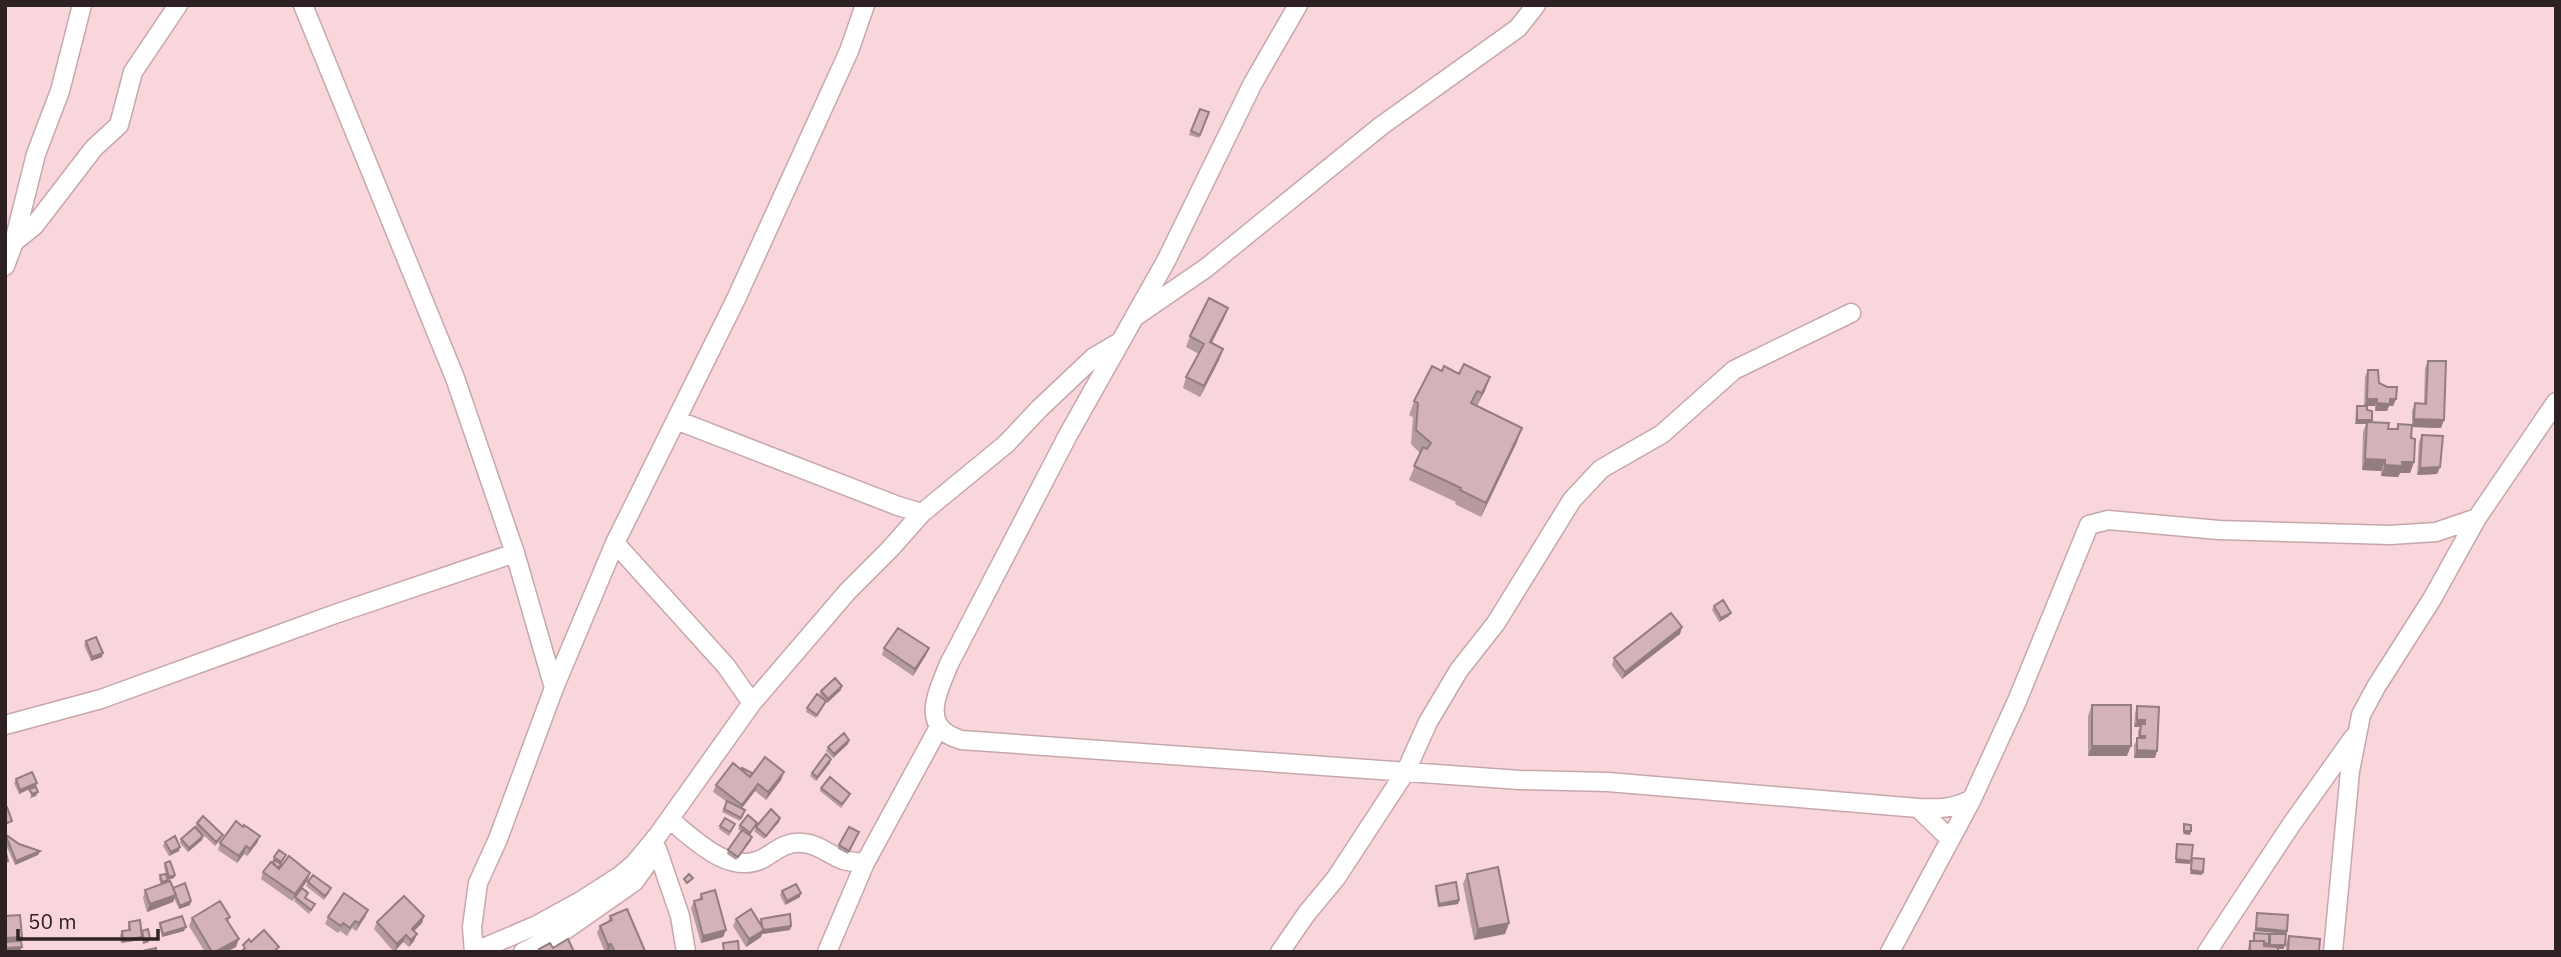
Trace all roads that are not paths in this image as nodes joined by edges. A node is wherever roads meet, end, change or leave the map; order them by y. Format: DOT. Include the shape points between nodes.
graph roads {
  1 [pos="82,5"];
  2 [pos="178,5"];
  3 [pos="303,5"];
  4 [pos="865,5"];
  5 [pos="1298,5"];
  6 [pos="1536,5"];
  7 [pos="14,242"];
  8 [pos="5,266"];
  9 [pos="1851,313"];
  10 [pos="1133,318"];
  11 [pos="1121,341"];
  12 [pos="2556,402"];
  13 [pos="676,421"];
  14 [pos="922,513"];
  15 [pos="2477,518"];
  16 [pos="615,543"];
  17 [pos="515,554"];
  18 [pos="554,688"];
  19 [pos="752,703"];
  20 [pos="5,725"];
  21 [pos="939,727"];
  22 [pos="2356,734"];
  23 [pos="1406,771"];
  24 [pos="692,787"];
  25 [pos="1972,799"];
  26 [pos="1918,808"];
  27 [pos="674,823"];
  28 [pos="1949,838"];
  29 [pos="657,849"];
  30 [pos="864,863"];
  31 [pos="474,952"];
  32 [pos="523,952"];
  33 [pos="686,952"];
  34 [pos="827,952"];
  35 [pos="1280,952"];
  36 [pos="1890,952"];
  37 [pos="2207,952"];
  38 [pos="2333,952"];
  1 -- 7 [label="street"];
  2 -- 7 [label="street" via="133,72 119,125 94,148 34,226"];
  3 -- 17 [label="street" via="455,378"];
  4 -- 13 [label="street" via="849,51 742,287"];
  5 -- 10 [label="street"];
  6 -- 10 [label="street" via="1518,29 1381,126 1206,268"];
  7 -- 8 [label="street"];
  9 -- 23 [label="street" via="1734,370 1661,434 1601,468 1572,499 1503,613 1459,670"];
  10 -- 11 [label="street"];
  11 -- 14 [label="street" via="1094,358 1006,444"];
  11 -- 21 [label="street" via="949,664 936,698 934,713"];
  12 -- 15 [label="street"];
  13 -- 14 [label="street"];
  13 -- 16 [label="street"];
  14 -- 19 [label="street"];
  15 -- 22 [label="street" via="2372,694"];
  15 -- 25 [label="street" via="2436,532 2390,536 2219,530 2108,520 2089,525"];
  16 -- 18 [label="street"];
  16 -- 19 [label="street" via="726,666"];
  17 -- 18 [label="street"];
  17 -- 20 [label="street" via="101,699"];
  18 -- 31 [label="street" via="478,883"];
  19 -- 24 [label="street"];
  21 -- 23 [label="street" via="948,736 983,743"];
  21 -- 30 [label="street"];
  22 -- 37 [label="street"];
  22 -- 38 [label="street"];
  23 -- 26 [label="street" via="1608,782"];
  23 -- 35 [label="street" via="1336,878"];
  24 -- 27 [label="street"];
  24 -- 31 [label="street" via="658,835 621,875 537,925"];
  25 -- 26 [label="street" via="1957,807"];
  25 -- 28 [label="street"];
  26 -- 28 [label="street"];
  27 -- 29 [label="street"];
  27 -- 30 [label="street" via="707,852 735,861 755,862 784,845 805,843 841,859"];
  28 -- 36 [label="street"];
  29 -- 32 [label="street" via="634,882 564,931"];
  29 -- 33 [label="street" via="680,916"];
  30 -- 34 [label="street"];
}
